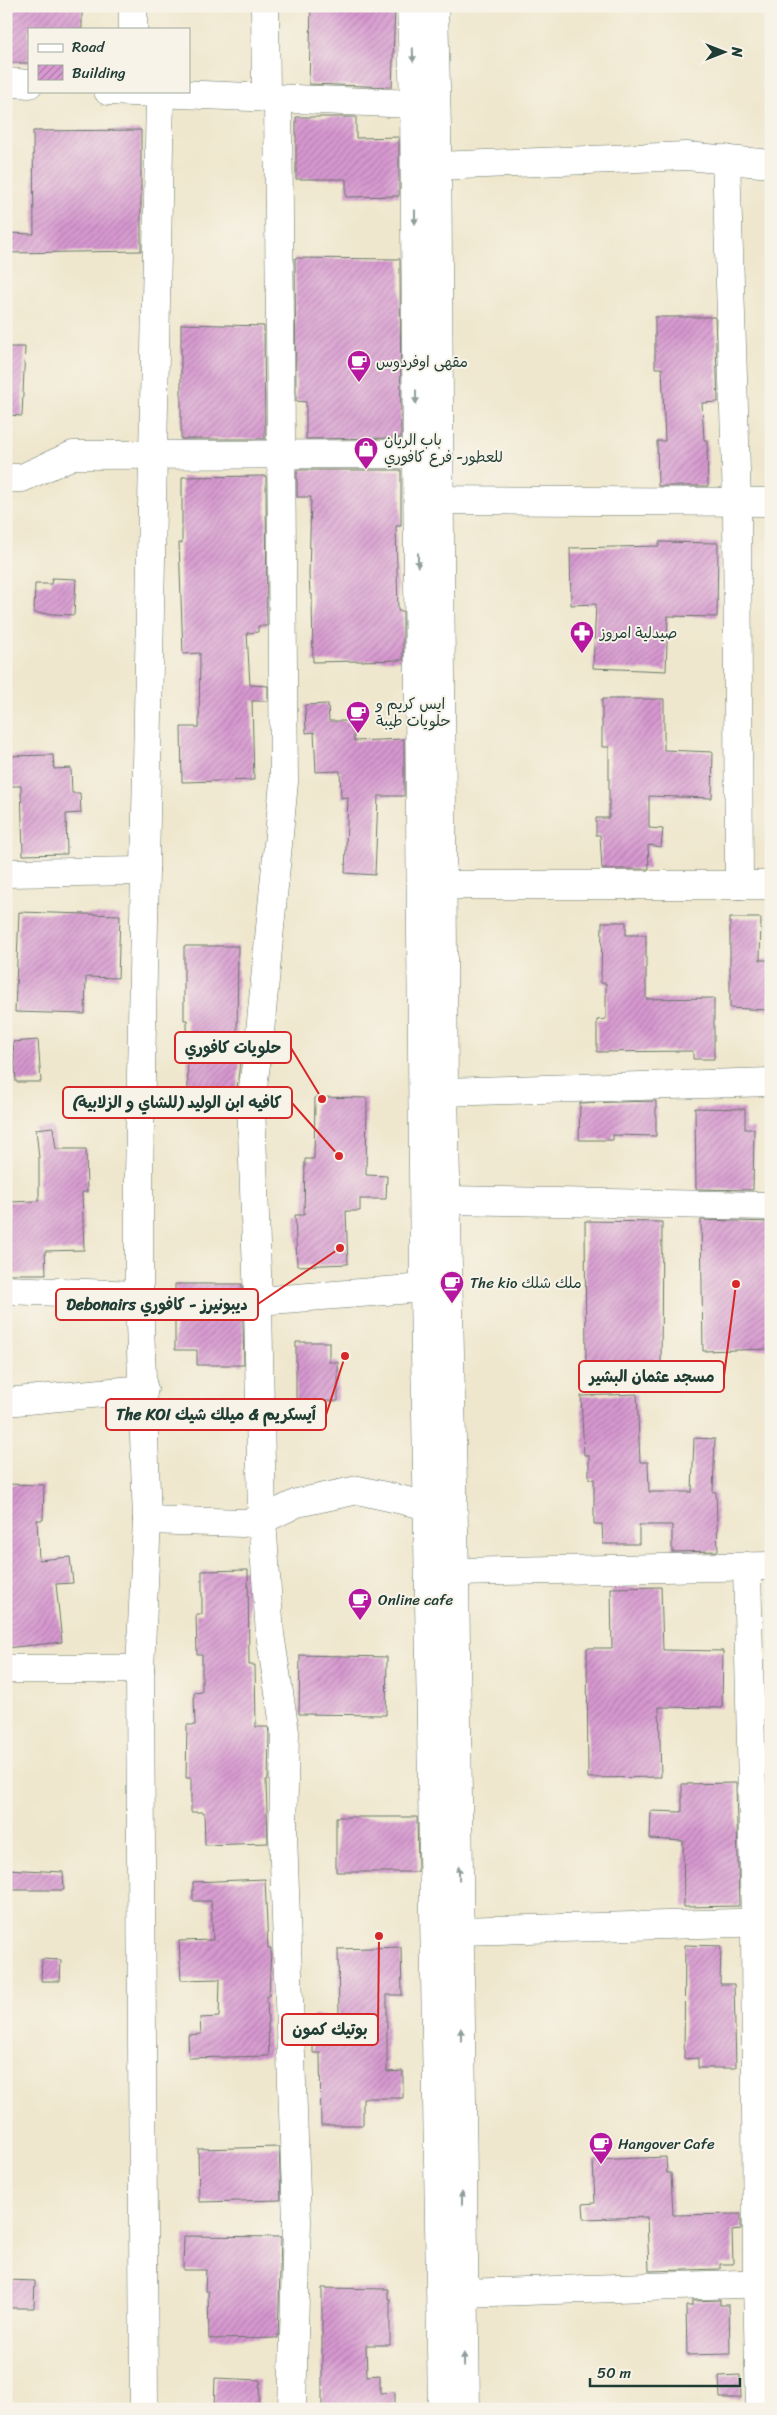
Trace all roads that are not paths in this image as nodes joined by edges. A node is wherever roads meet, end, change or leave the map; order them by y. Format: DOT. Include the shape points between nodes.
graph roads {
  1 [pos="133,6"];
  2 [pos="266,6"];
  3 [pos="412,6"];
  4 [pos="434,6"];
  5 [pos="133,28"];
  6 [pos="6,82"];
  7 [pos="28,84"];
  8 [pos="126,92"];
  9 [pos="143,93"];
  10 [pos="272,98"];
  11 [pos="414,104"];
  12 [pos="726,159"];
  13 [pos="771,164"];
  14 [pos="437,166"];
  15 [pos="416,454"];
  16 [pos="153,455"];
  17 [pos="282,455"];
  18 [pos="6,478"];
  19 [pos="429,500"];
  20 [pos="737,502"];
  21 [pos="771,502"];
  22 [pos="145,872"];
  23 [pos="6,873"];
  24 [pos="444,885"];
  25 [pos="739,885"];
  26 [pos="771,885"];
  27 [pos="771,1082"];
  28 [pos="444,1092"];
  29 [pos="423,1174"];
  30 [pos="448,1200"];
  31 [pos="771,1206"];
  32 [pos="424,1288"];
  33 [pos="6,1290"];
  34 [pos="139,1295"];
  35 [pos="258,1301"];
  36 [pos="144,1389"];
  37 [pos="6,1402"];
  38 [pos="429,1506"];
  39 [pos="147,1520"];
  40 [pos="262,1520"];
  41 [pos="429,1547"];
  42 [pos="759,1566"];
  43 [pos="455,1572"];
  44 [pos="6,1669"];
  45 [pos="140,1669"];
  46 [pos="763,1922"];
  47 [pos="460,1931"];
  48 [pos="764,2283"];
  49 [pos="463,2293"];
  50 [pos="144,2409"];
  51 [pos="292,2409"];
  52 [pos="442,2409"];
  53 [pos="466,2409"];
  54 [pos="760,2409"];
  1 -- 5 [label="street"];
  2 -- 10 [label="street"];
  3 -- 11 [label="street, one-way"];
  4 -- 14 [label="street"];
  6 -- 7 [label="street"];
  8 -- 9 [label="street"];
  9 -- 10 [label="street"];
  9 -- 16 [label="street"];
  10 -- 11 [label="street"];
  10 -- 17 [label="street"];
  11 -- 15 [label="street, one-way"];
  12 -- 13 [label="street"];
  12 -- 14 [label="street" via="686,156"];
  12 -- 20 [label="street"];
  14 -- 19 [label="street"];
  15 -- 17 [label="street"];
  15 -- 19 [label="street"];
  16 -- 17 [label="street"];
  16 -- 18 [label="street" via="73,455 22,478"];
  16 -- 22 [label="street"];
  17 -- 35 [label="street" via="284,782 251,1104"];
  19 -- 20 [label="street"];
  19 -- 24 [label="street"];
  19 -- 29 [label="street, one-way"];
  20 -- 21 [label="street"];
  20 -- 25 [label="street"];
  22 -- 23 [label="street"];
  22 -- 34 [label="street"];
  24 -- 25 [label="street"];
  24 -- 28 [label="street"];
  25 -- 26 [label="street"];
  27 -- 28 [label="street"];
  28 -- 30 [label="street"];
  29 -- 30 [label="street"];
  29 -- 32 [label="street"];
  30 -- 31 [label="street"];
  30 -- 43 [label="street"];
  32 -- 35 [label="street"];
  32 -- 38 [label="street"];
  33 -- 34 [label="street"];
  34 -- 36 [label="street"];
  35 -- 40 [label="street"];
  36 -- 37 [label="street"];
  36 -- 39 [label="street"];
  38 -- 40 [label="street" via="358,1490 297,1503"];
  38 -- 41 [label="street"];
  39 -- 40 [label="street" via="243,1523"];
  39 -- 45 [label="street"];
  40 -- 51 [label="street" via="270,1634 285,1732 283,1835 297,2221"];
  41 -- 43 [label="street"];
  41 -- 52 [label="street"];
  42 -- 43 [label="street"];
  42 -- 46 [label="street"];
  47 -- 43 [label="street, one-way"];
  44 -- 45 [label="street"];
  45 -- 50 [label="street"];
  46 -- 47 [label="street"];
  46 -- 48 [label="street"];
  49 -- 47 [label="street, one-way"];
  48 -- 49 [label="street"];
  48 -- 54 [label="street"];
  53 -- 49 [label="street, one-way"];
}
